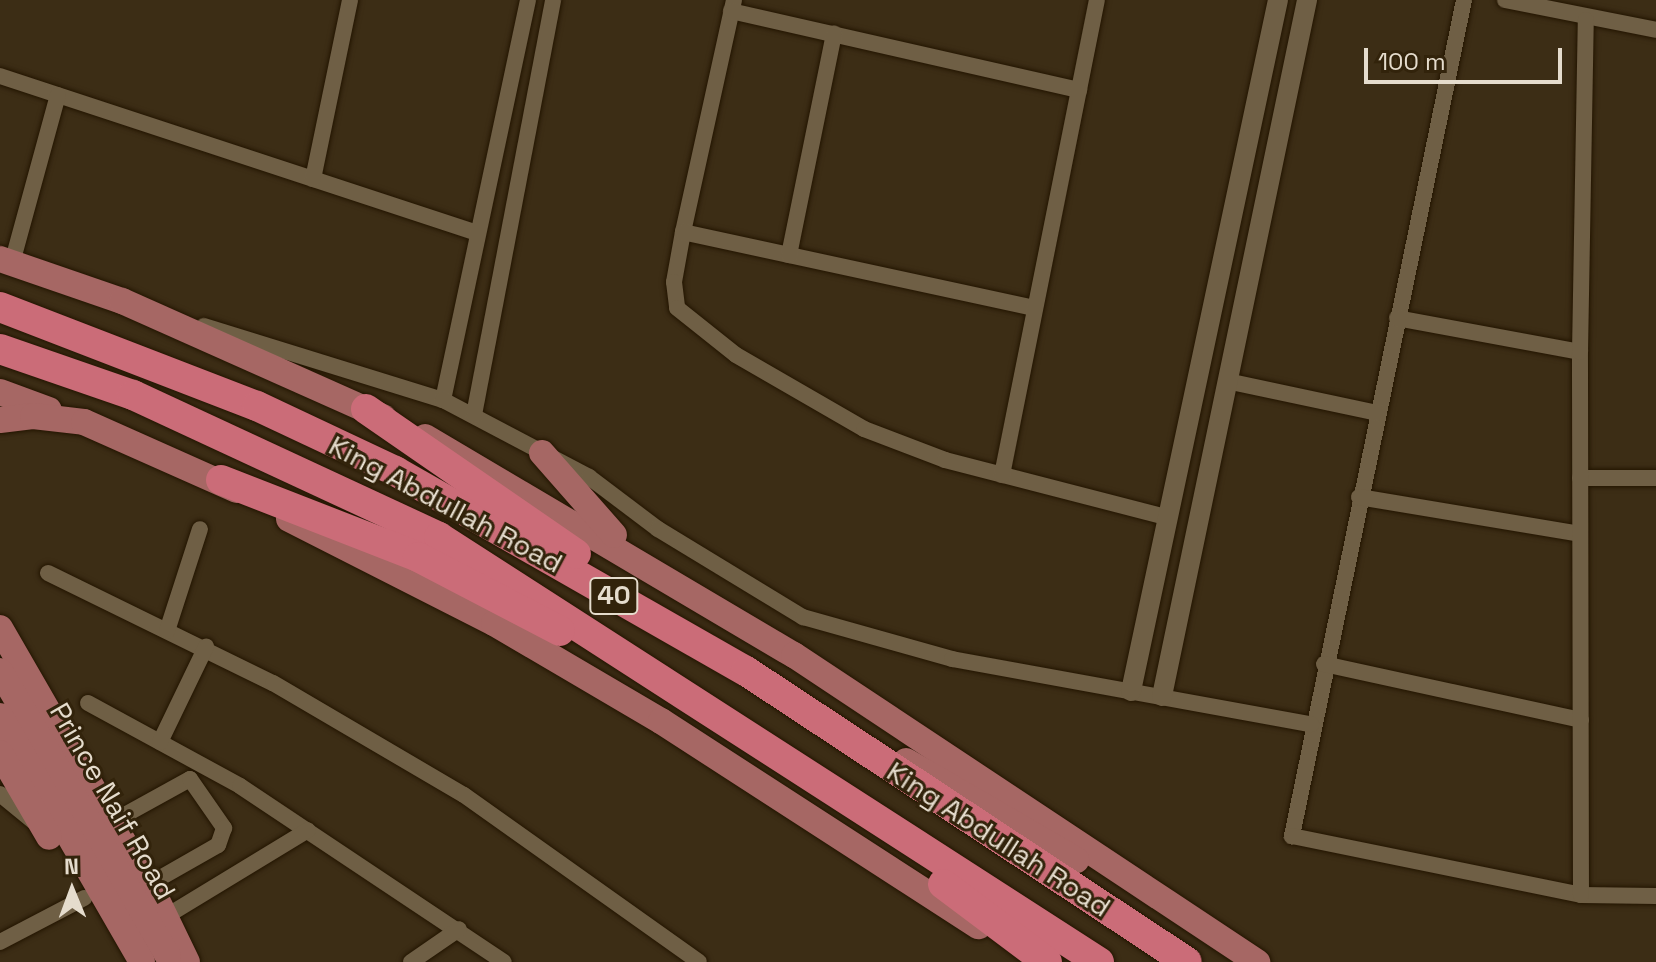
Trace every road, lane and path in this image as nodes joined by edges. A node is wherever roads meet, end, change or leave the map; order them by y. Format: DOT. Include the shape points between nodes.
graph roads {
  1 [pos="350,0"];
  2 [pos="528,0"];
  3 [pos="553,0"];
  4 [pos="1097,0"];
  5 [pos="1278,0"];
  6 [pos="1307,0"];
  7 [pos="1464,0"];
  8 [pos="1505,0"];
  9 [pos="732,5"];
  10 [pos="1586,20"];
  11 [pos="1656,30"];
  12 [pos="834,34"];
  13 [pos="0,76"];
  14 [pos="1079,90"];
  15 [pos="58,95"];
  16 [pos="313,179"];
  17 [pos="683,232"];
  18 [pos="477,233"];
  19 [pos="789,255"];
  20 [pos="6,261"];
  21 [pos="122,301"];
  22 [pos="0,307"];
  23 [pos="1034,308"];
  24 [pos="1397,318"];
  25 [pos="0,349"];
  26 [pos="1580,352"];
  27 [pos="1227,381"];
  28 [pos="0,392"];
  29 [pos="443,400"];
  30 [pos="366,409"];
  31 [pos="1377,413"];
  32 [pos="474,415"];
  33 [pos="0,420"];
  34 [pos="84,422"];
  35 [pos="542,453"];
  36 [pos="1002,475"];
  37 [pos="1580,478"];
  38 [pos="1656,478"];
  39 [pos="221,480"];
  40 [pos="1359,497"];
  41 [pos="1169,518"];
  42 [pos="200,529"];
  43 [pos="1580,534"];
  44 [pos="652,570"];
  45 [pos="48,573"];
  46 [pos="0,628"];
  47 [pos="167,631"];
  48 [pos="206,647"];
  49 [pos="1324,664"];
  50 [pos="0,671"];
  51 [pos="746,671"];
  52 [pos="1131,691"];
  53 [pos="1162,696"];
  54 [pos="88,703"];
  55 [pos="714,712"];
  56 [pos="0,716"];
  57 [pos="1581,720"];
  58 [pos="1311,724"];
  59 [pos="160,742"];
  60 [pos="0,753"];
  61 [pos="0,794"];
  62 [pos="112,822"];
  63 [pos="308,830"];
  64 [pos="46,833"];
  65 [pos="148,885"];
  66 [pos="1581,895"];
  67 [pos="1656,896"];
  68 [pos="84,898"];
  69 [pos="165,917"];
  70 [pos="459,929"];
  71 [pos="0,942"];
  72 [pos="681,957"];
  73 [pos="139,962"];
  74 [pos="172,962"];
  75 [pos="187,962"];
  76 [pos="411,962"];
  77 [pos="504,962"];
  78 [pos="699,962"];
  79 [pos="1034,962"];
  80 [pos="1047,962"];
  81 [pos="1099,962"];
  82 [pos="1187,962"];
  83 [pos="1248,962"];
  84 [pos="1257,962"];
  1 -- 16 [label="street"];
  2 -- 18 [label="street"];
  3 -- 32 [label="street"];
  4 -- 14 [label="street"];
  5 -- 41 [label="street"];
  6 -- 27 [label="street"];
  7 -- 24 [label="street"];
  8 -- 10 [label="street"];
  9 -- 12 [label="street"];
  9 -- 17 [label="street"];
  10 -- 11 [label="street"];
  10 -- 26 [label="street"];
  12 -- 14 [label="street"];
  12 -- 19 [label="street"];
  13 -- 15 [label="street"];
  14 -- 23 [label="street"];
  15 -- 16 [label="street"];
  15 -- 20 [label="street"];
  16 -- 18 [label="street"];
  17 -- 19 [label="street"];
  17 -- 36 [label="street" via="674,282 677,308 736,355 864,429"];
  18 -- 29 [label="street"];
  19 -- 23 [label="street"];
  20 -- 21 [label="main road"];
  21 -- 29 [label="street"];
  21 -- 30 [label="main road"];
  22 -- 51 [label="highway, King Abdullah Road / 40" via="257,406 395,471"];
  23 -- 36 [label="street"];
  24 -- 26 [label="street"];
  24 -- 31 [label="street"];
  25 -- 55 [label="highway, King Abdullah Road / 40" via="133,395 439,537"];
  26 -- 37 [label="street"];
  27 -- 31 [label="street"];
  27 -- 53 [label="street"];
  28 -- 34 [label="main road"];
  29 -- 32 [label="street"];
  30 -- 44 [label="main road" via="448,448"];
  30 -- 51 [label="highway"];
  31 -- 40 [label="street"];
  32 -- 35 [label="street"];
  33 -- 34 [label="main road" via="33,416"];
  34 -- 39 [label="main road"];
  35 -- 44 [label="main road" via="593,517"];
  35 -- 52 [label="street" via="589,477 658,529 803,617 952,659"];
  36 -- 41 [label="street"];
  37 -- 38 [label="street"];
  37 -- 43 [label="street"];
  39 -- 55 [label="highway" via="418,557"];
  39 -- 79 [label="main road" via="494,623 661,721"];
  40 -- 43 [label="street"];
  40 -- 49 [label="street"];
  41 -- 52 [label="street"];
  42 -- 47 [label="street"];
  43 -- 57 [label="street"];
  44 -- 84 [label="main road" via="794,655"];
  45 -- 47 [label="street"];
  46 -- 62 [label="main road"];
  47 -- 48 [label="street"];
  48 -- 59 [label="street"];
  48 -- 72 [label="street" via="464,795"];
  49 -- 57 [label="street"];
  49 -- 58 [label="street"];
  50 -- 74 [label="main road, Prince Naif Road"];
  51 -- 82 [label="highway, King Abdullah Road / 40"];
  51 -- 83 [label="main road"];
  52 -- 53 [label="street"];
  53 -- 58 [label="street"];
  54 -- 59 [label="street"];
  55 -- 80 [label="highway"];
  55 -- 81 [label="highway, King Abdullah Road / 40"];
  56 -- 73 [label="main road, Prince Naif Road"];
  57 -- 66 [label="street"];
  58 -- 66 [label="street" via="1292,836"];
  59 -- 63 [label="street"];
  60 -- 64 [label="main road"];
  61 -- 64 [label="street"];
  62 -- 65 [label="main road"];
  62 -- 65 [label="street" via="190,779 224,828 218,845"];
  63 -- 69 [label="street"];
  63 -- 70 [label="street"];
  64 -- 68 [label="main road"];
  65 -- 69 [label="main road"];
  66 -- 67 [label="street"];
  68 -- 71 [label="street"];
  68 -- 73 [label="main road"];
  69 -- 75 [label="main road"];
  70 -- 76 [label="street"];
  70 -- 77 [label="street"];
  72 -- 78 [label="street"];
}
